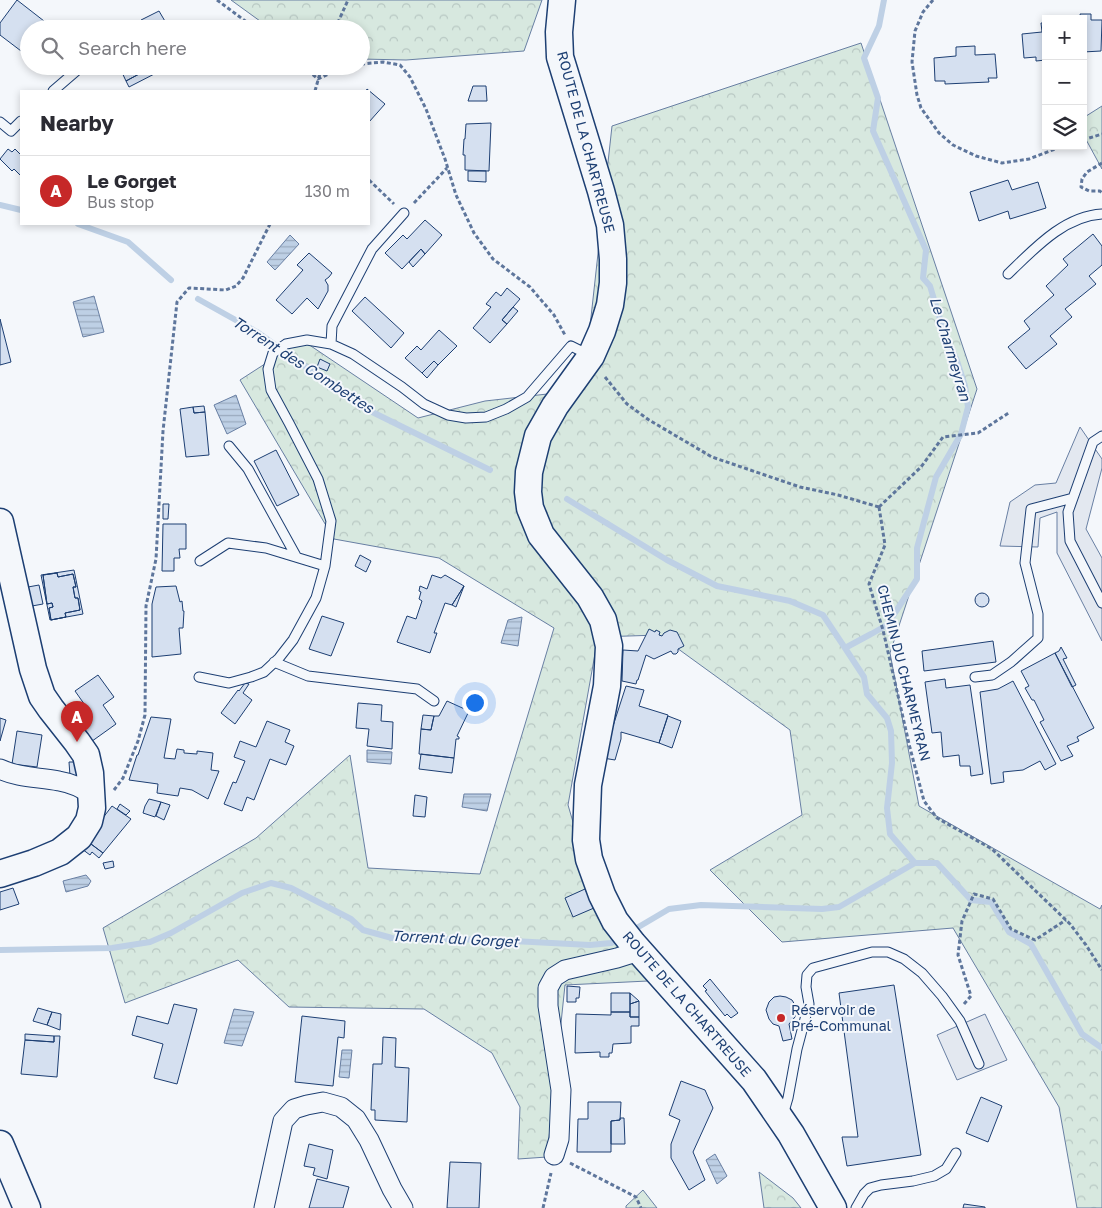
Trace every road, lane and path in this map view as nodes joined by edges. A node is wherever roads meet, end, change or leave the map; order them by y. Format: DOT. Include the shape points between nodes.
graph roads {
  1 [pos="217,0"];
  2 [pos="348,0"];
  3 [pos="562,0"];
  4 [pos="933,0"];
  5 [pos="244,20"];
  6 [pos="339,20"];
  7 [pos="370,63"];
  8 [pos="72,75"];
  9 [pos="313,75"];
  10 [pos="319,75"];
  11 [pos="327,75"];
  12 [pos="318,79"];
  13 [pos="54,90"];
  14 [pos="315,90"];
  15 [pos="0,122"];
  16 [pos="20,122"];
  17 [pos="1102,134"];
  18 [pos="1087,139"];
  19 [pos="1053,150"];
  20 [pos="1102,164"];
  21 [pos="447,168"];
  22 [pos="370,181"];
  23 [pos="1102,193"];
  24 [pos="404,214"];
  25 [pos="1102,214"];
  26 [pos="269,225"];
  27 [pos="1008,274"];
  28 [pos="331,344"];
  29 [pos="586,358"];
  30 [pos="1010,412"];
  31 [pos="1102,436"];
  32 [pos="229,446"];
  33 [pos="1073,498"];
  34 [pos="879,507"];
  35 [pos="0,522"];
  36 [pos="296,556"];
  37 [pos="200,562"];
  38 [pos="325,566"];
  39 [pos="1102,603"];
  40 [pos="274,662"];
  41 [pos="199,677"];
  42 [pos="975,677"];
  43 [pos="434,702"];
  44 [pos="0,769"];
  45 [pos="92,795"];
  46 [pos="0,874"];
  47 [pos="1066,920"];
  48 [pos="636,948"];
  49 [pos="1102,970"];
  50 [pos="955,1014"];
  51 [pos="979,1064"];
  52 [pos="781,1120"];
  53 [pos="0,1144"];
  54 [pos="956,1153"];
  55 [pos="554,1155"];
  56 [pos="27,1208"];
  57 [pos="264,1208"];
  58 [pos="404,1208"];
  59 [pos="543,1208"];
  60 [pos="641,1208"];
  61 [pos="833,1208"];
  62 [pos="856,1208"];
  1 -- 5 [label="path"];
  2 -- 6 [label="path"];
  3 -- 29 [label="main road, ROUTE DE LA CHARTREUSE" via="560,57 601,191 612,241 610,305 602,331"];
  4 -- 19 [label="path" via="923,12 915,31 912,62 921,108 939,133 953,145 976,156 1002,163 1029,159"];
  7 -- 21 [label="path" via="400,65 410,77 426,109"];
  8 -- 13 [label="lane"];
  9 -- 12 [label="path"];
  10 -- 12 [label="path"];
  11 -- 12 [label="path"];
  12 -- 14 [label="path"];
  15 -- 16 [label="lane" via="11,131"];
  17 -- 18 [label="path"];
  20 -- 23 [label="path" via="1087,172 1081,187"];
  21 -- 24 [label="path"];
  21 -- 29 [label="path" via="474,234 493,259 530,287"];
  22 -- 24 [label="path"];
  24 -- 28 [label="lane" via="372,250 332,326"];
  25 -- 27 [label="lane" via="1072,222 1045,240"];
  26 -- 45 [label="path" via="236,286 226,290 189,288 177,302 163,431 156,559 146,606 145,715 123,778 114,790 104,796"];
  28 -- 29 [label="lane" via="353,354 424,404 466,418 486,417 506,409"];
  28 -- 38 [label="lane" via="307,340 286,344 273,353 268,369 271,390 318,479 331,520"];
  29 -- 34 [label="path" via="627,404 712,457 800,487"];
  29 -- 48 [label="main road, ROUTE DE LA CHARTREUSE" via="538,436 529,472 528,492 530,508 541,535 590,597 603,620 609,646 607,686 588,785 586,840 602,895 615,921"];
  30 -- 34 [label="path" via="978,433 943,437 921,467"];
  31 -- 33 [label="lane" via="1093,442"];
  32 -- 36 [label="lane" via="248,469"];
  33 -- 39 [label="lane" via="1068,512 1070,541"];
  33 -- 42 [label="lane" via="1031,509 1025,563 1038,614 1038,638 992,675"];
  34 -- 47 [label="path, CHEMIN DU CHARMEYRAN" via="885,546 869,584 924,800 937,818 992,849"];
  35 -- 45 [label="main road" via="33,670 42,696 86,755"];
  36 -- 37 [label="lane" via="266,548 228,544"];
  36 -- 38 [label="lane"];
  38 -- 40 [label="lane" via="316,598 293,640"];
  40 -- 41 [label="lane" via="264,672 229,683"];
  40 -- 43 [label="lane" via="308,676 417,689"];
  44 -- 45 [label="street" via="73,784"];
  45 -- 46 [label="main road" via="89,821 79,837 60,852"];
  47 -- 49 [label="path, CHEMIN DU CHARMEYRAN"];
  47 -- 50 [label="path" via="1035,940 1011,929 993,899 974,894 962,920 958,955 971,996"];
  48 -- 52 [label="main road, ROUTE DE LA CHARTREUSE" via="754,1080"];
  48 -- 55 [label="street" via="617,958 564,970 554,977 548,988 561,1090 559,1139"];
  50 -- 51 [label="lane"];
  50 -- 52 [label="lane" via="922,973 888,952 872,952 813,968 807,975 809,1004"];
  52 -- 61 [label="main road, ROUTE DE LA CHARTREUSE"];
  53 -- 56 [label="main road"];
  54 -- 62 [label="lane" via="946,1168 934,1176 870,1188"];
  55 -- 59 [label="path"];
  55 -- 60 [label="path" via="636,1197"];
  57 -- 58 [label="street" via="283,1121 294,1109 323,1102 341,1107 356,1119"];
}
